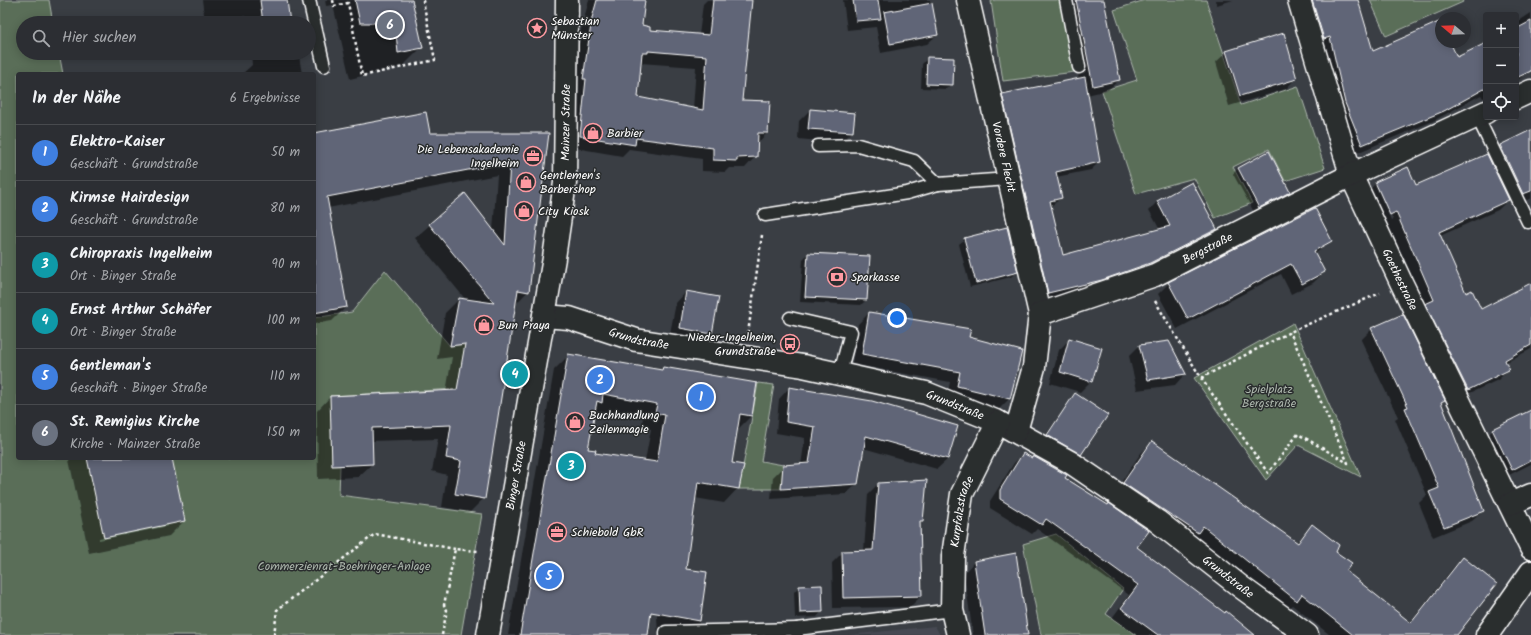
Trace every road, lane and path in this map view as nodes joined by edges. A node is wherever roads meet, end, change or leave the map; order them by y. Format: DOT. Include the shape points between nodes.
graph roads {
  1 [pos="309,0"];
  2 [pos="333,0"];
  3 [pos="426,0"];
  4 [pos="567,0"];
  5 [pos="968,0"];
  6 [pos="1066,0"];
  7 [pos="1298,0"];
  8 [pos="313,16"];
  9 [pos="316,31"];
  10 [pos="324,66"];
  11 [pos="1079,68"];
  12 [pos="1531,90"];
  13 [pos="1519,96"];
  14 [pos="1482,114"];
  15 [pos="818,146"];
  16 [pos="1351,175"];
  17 [pos="1009,179"];
  18 [pos="938,184"];
  19 [pos="765,214"];
  20 [pos="1528,222"];
  21 [pos="1142,280"];
  22 [pos="1401,282"];
  23 [pos="1040,314"];
  24 [pos="544,316"];
  25 [pos="790,318"];
  26 [pos="749,324"];
  27 [pos="1290,332"];
  28 [pos="840,373"];
  29 [pos="1201,378"];
  30 [pos="1007,426"];
  31 [pos="1531,495"];
  32 [pos="1510,504"];
  33 [pos="1531,548"];
  34 [pos="454,549"];
  35 [pos="503,554"];
  36 [pos="1531,572"];
  37 [pos="952,610"];
  38 [pos="797,632"];
  39 [pos="274,635"];
  40 [pos="442,635"];
  41 [pos="488,635"];
  42 [pos="666,635"];
  43 [pos="958,635"];
  44 [pos="1307,635"];
  45 [pos="1487,635"];
  1 -- 8 [label="lane"];
  2 -- 3 [label="path" via="334,6 348,3 362,76 435,60 423,1"];
  4 -- 24 [label="street, Mainzer Straße" via="565,183"];
  5 -- 17 [label="street, Vordere Flecht"];
  6 -- 11 [label="lane"];
  7 -- 16 [label="street, Goethestraße"];
  9 -- 10 [label="lane"];
  12 -- 13 [label="street"];
  14 -- 16 [label="street, Bergstraße"];
  14 -- 20 [label="lane, Bergstraße"];
  15 -- 18 [label="lane" via="858,145 914,161"];
  16 -- 21 [label="street, Bergstraße"];
  16 -- 22 [label="street, Goethestraße"];
  17 -- 18 [label="lane"];
  17 -- 23 [label="street, Vordere Flecht"];
  18 -- 19 [label="lane" via="907,193"];
  19 -- 26 [label="path"];
  21 -- 23 [label="street, Bergstraße"];
  21 -- 29 [label="path"];
  22 -- 27 [label="path"];
  22 -- 32 [label="street, Goethestraße"];
  23 -- 30 [label="street" via="1034,367"];
  24 -- 28 [label="street, Grundstraße" via="577,321 636,340"];
  24 -- 35 [label="street, Binger Straße"];
  25 -- 28 [label="lane" via="851,332"];
  27 -- 29 [label="path"];
  27 -- 29 [label="path" via="1348,463 1298,434 1268,473"];
  28 -- 30 [label="street, Grundstraße" via="926,393"];
  30 -- 37 [label="street, Kurpfalzstraße" via="962,494 953,556"];
  30 -- 44 [label="street, Grundstraße" via="1070,462 1157,521"];
  31 -- 32 [label="street"];
  32 -- 33 [label="street, Goethestraße"];
  34 -- 35 [label="path"];
  34 -- 39 [label="path" via="375,534 277,610"];
  34 -- 40 [label="path" via="444,605 447,610"];
  35 -- 41 [label="street, Binger Straße"];
  36 -- 45 [label="street"];
  37 -- 38 [label="lane"];
  37 -- 43 [label="street, Kurpfalzstraße"];
  38 -- 42 [label="lane" via="666,632"];
}
